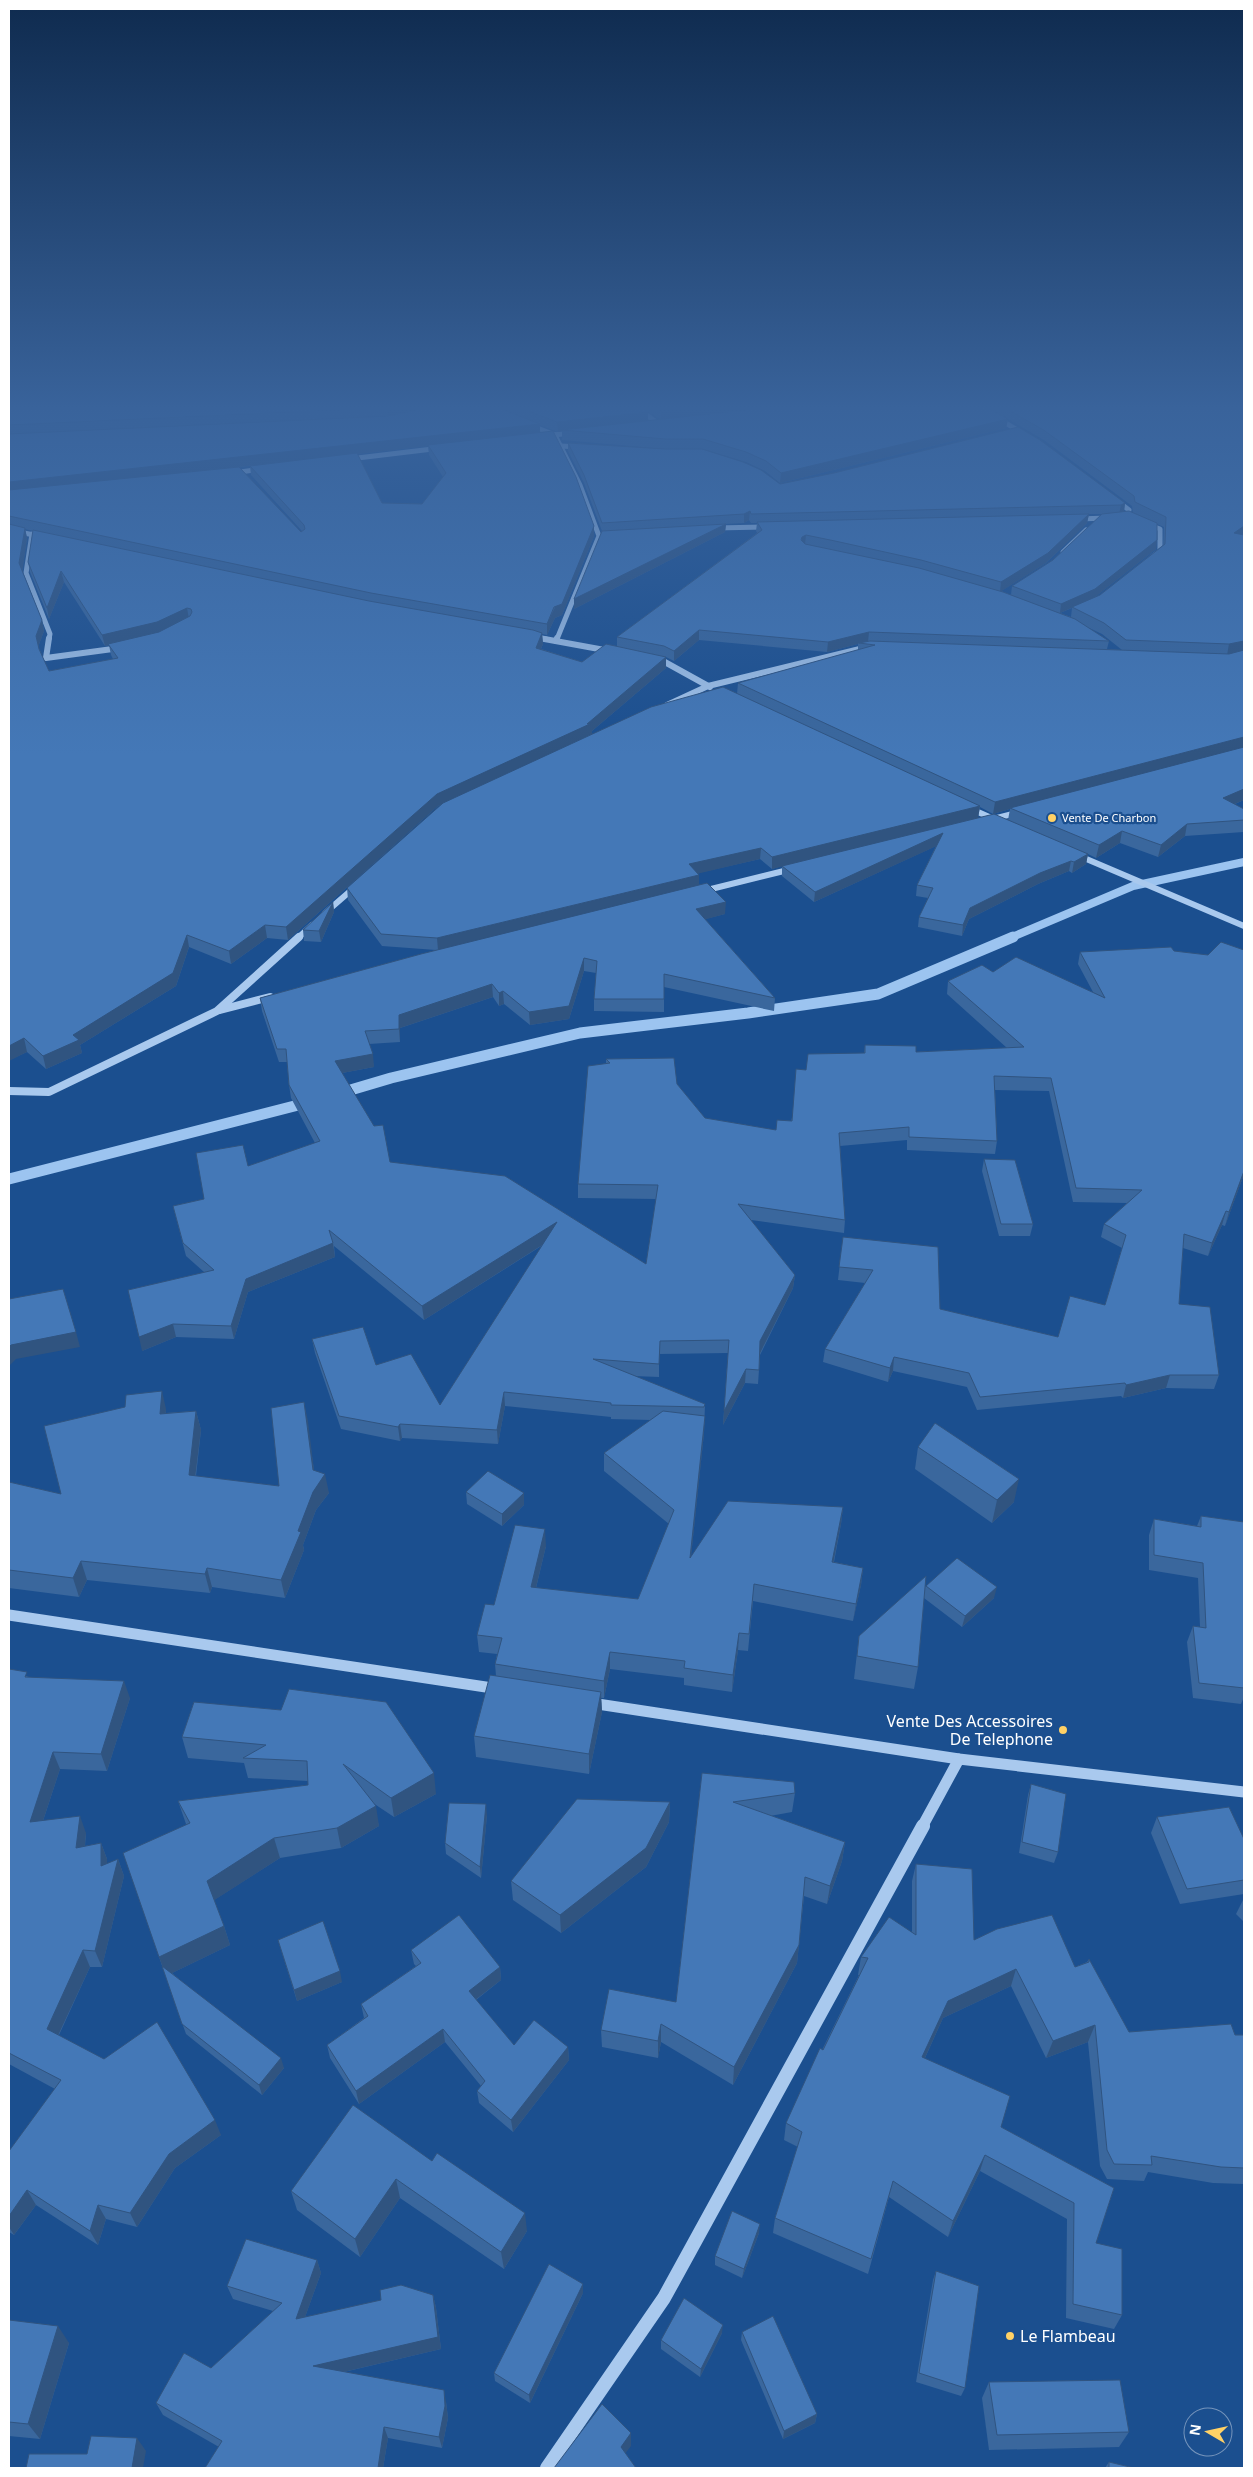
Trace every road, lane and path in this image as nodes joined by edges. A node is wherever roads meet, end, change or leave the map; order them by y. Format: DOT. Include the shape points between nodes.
graph roads {
  1 [pos="595,525"];
  2 [pos="1092,525"];
  3 [pos="1150,525"];
  4 [pos="777,527"];
  5 [pos="709,529"];
  6 [pos="9,530"];
  7 [pos="32,534"];
  8 [pos="599,536"];
  9 [pos="608,536"];
  10 [pos="51,539"];
  11 [pos="1056,559"];
  12 [pos="1144,563"];
  13 [pos="527,636"];
  14 [pos="556,641"];
  15 [pos="129,646"];
  16 [pos="878,647"];
  17 [pos="614,652"];
  18 [pos="644,658"];
  19 [pos="708,686"];
  20 [pos="717,690"];
  21 [pos="664,706"];
  22 [pos="958,802"];
  23 [pos="1032,809"];
  24 [pos="993,819"];
  25 [pos="984,821"];
  26 [pos="1002,823"];
  27 [pos="1073,853"];
  28 [pos="799,867"];
  29 [pos="362,881"];
  30 [pos="693,893"];
  31 [pos="1244,926"];
  32 [pos="276,996"];
  33 [pos="217,1011"];
  34 [pos="9,1090"];
  35 [pos="9,1615"];
  36 [pos="509,1691"];
  37 [pos="577,1701"];
  38 [pos="959,1759"];
  39 [pos="1244,1792"];
  40 [pos="547,2468"];
  1 -- 8 [label="street"];
  2 -- 11 [label="street"];
  3 -- 12 [label="street" via="1160,529 1160,551"];
  4 -- 5 [label="street"];
  6 -- 7 [label="street"];
  7 -- 10 [label="street"];
  7 -- 15 [label="street" via="26,573 50,634 46,658"];
  8 -- 9 [label="street"];
  8 -- 14 [label="street"];
  13 -- 14 [label="street"];
  14 -- 17 [label="street"];
  16 -- 19 [label="street"];
  18 -- 19 [label="street" via="664,661"];
  19 -- 20 [label="street"];
  19 -- 21 [label="street"];
  22 -- 24 [label="street"];
  23 -- 24 [label="street"];
  24 -- 25 [label="street"];
  24 -- 26 [label="street"];
  27 -- 31 [label="street"];
  28 -- 30 [label="street"];
  29 -- 33 [label="street"];
  32 -- 33 [label="street"];
  33 -- 34 [label="street" via="49,1092"];
  35 -- 36 [label="street"];
  37 -- 38 [label="street"];
  38 -- 39 [label="street"];
  38 -- 40 [label="street" via="664,2298"];
}
